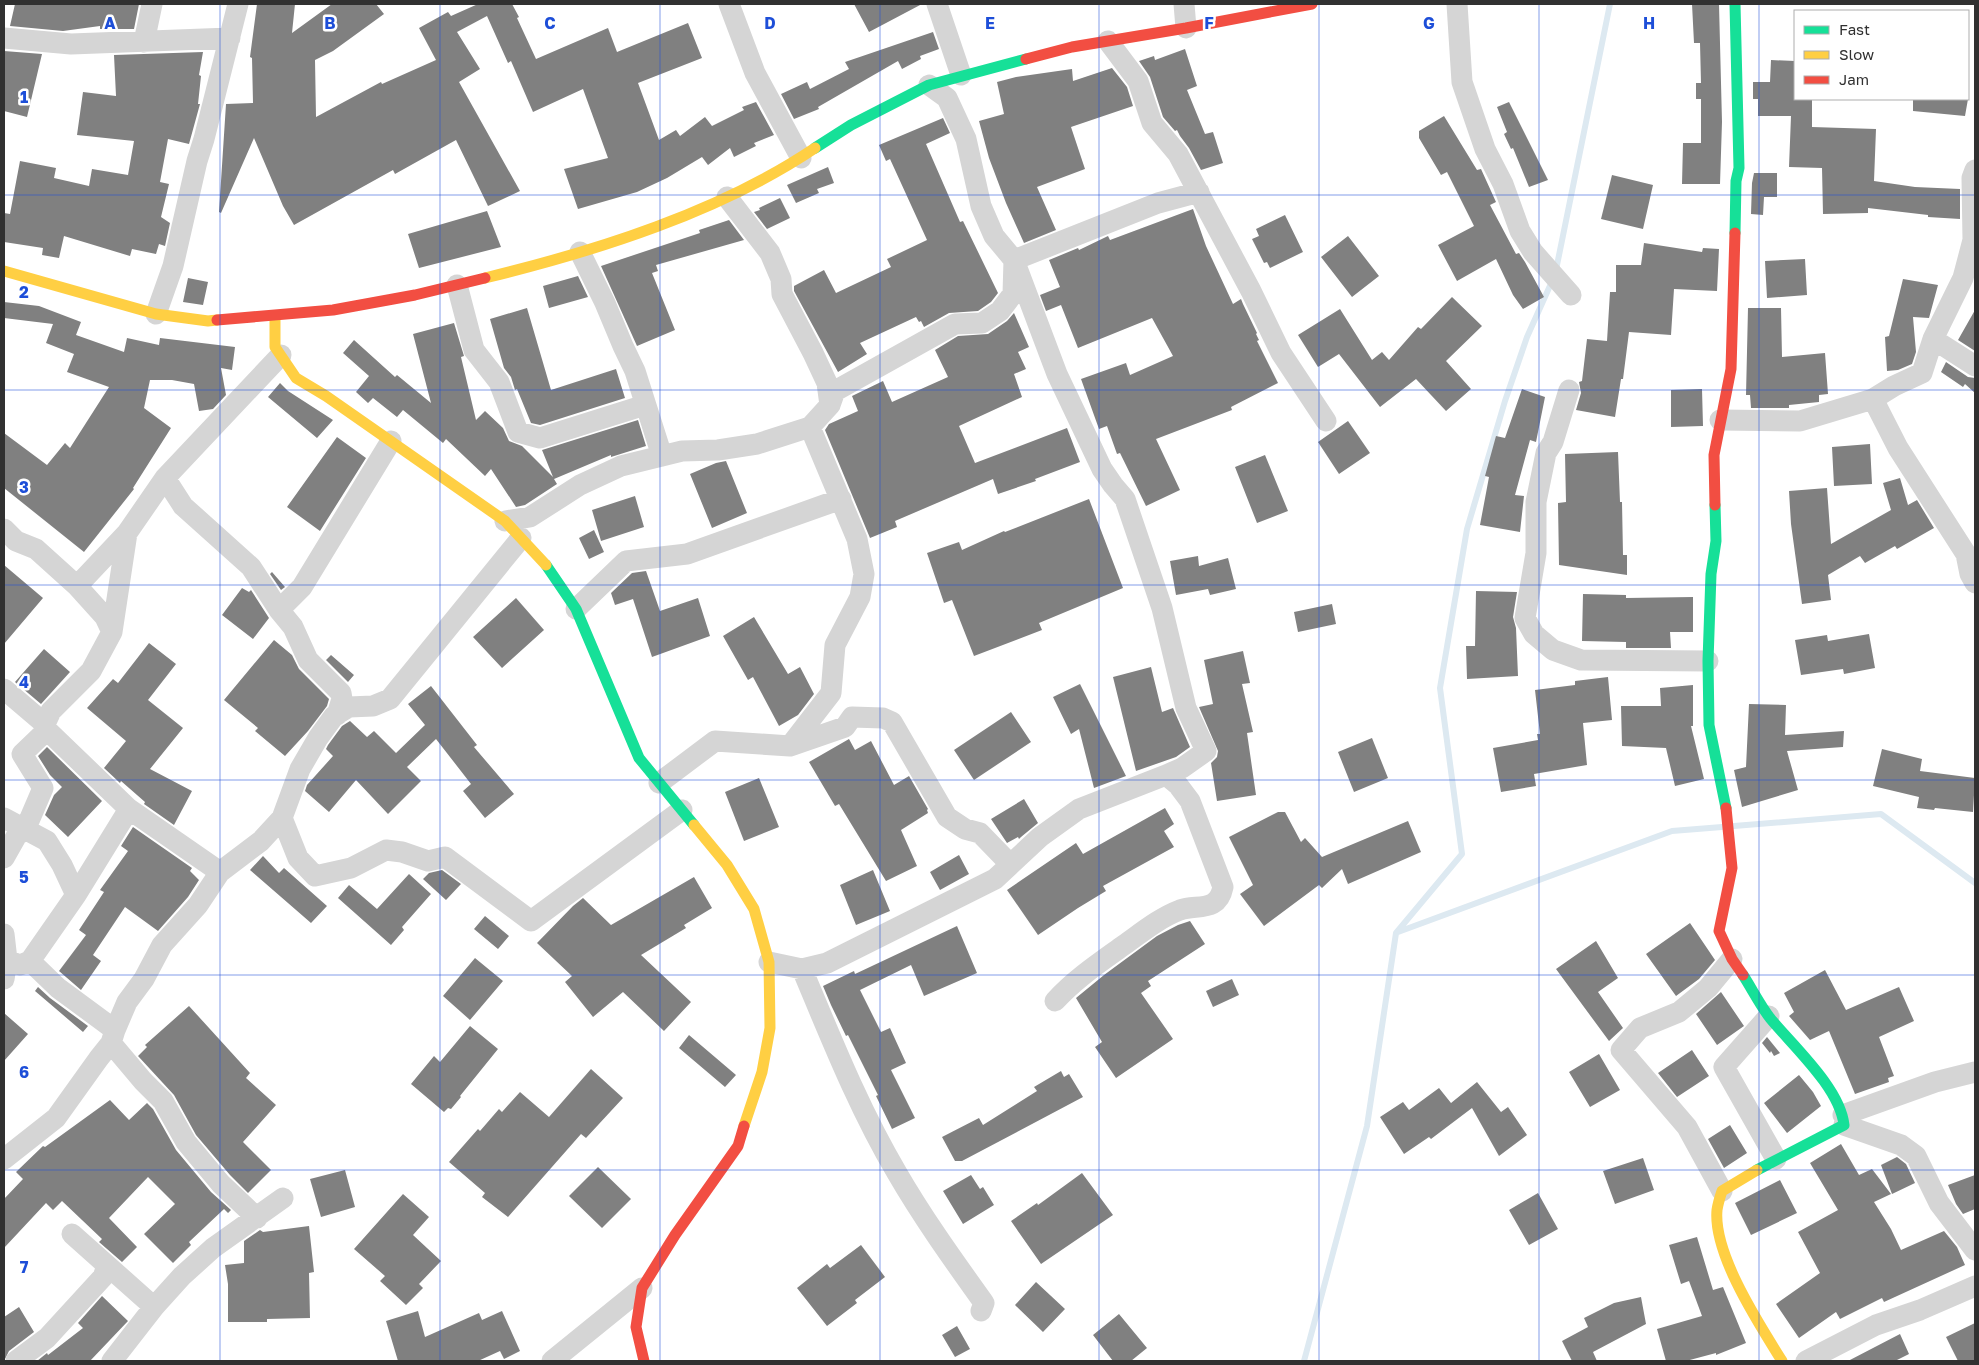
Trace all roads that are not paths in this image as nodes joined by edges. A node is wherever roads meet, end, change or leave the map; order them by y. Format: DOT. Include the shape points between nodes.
graph roads {
  1 [pos="152,4"];
  2 [pos="238,4"];
  3 [pos="728,4"];
  4 [pos="937,4"];
  5 [pos="1184,4"];
  6 [pos="1312,4"];
  7 [pos="1457,4"];
  8 [pos="1735,4"];
  9 [pos="1186,28"];
  10 [pos="4,38"];
  11 [pos="230,38"];
  12 [pos="1108,40"];
  13 [pos="144,42"];
  14 [pos="961,74"];
  15 [pos="929,85"];
  16 [pos="800,158"];
  17 [pos="1975,170"];
  18 [pos="1199,192"];
  19 [pos="727,196"];
  20 [pos="1974,212"];
  21 [pos="580,252"];
  22 [pos="1014,260"];
  23 [pos="4,272"];
  24 [pos="457,285"];
  25 [pos="1571,295"];
  26 [pos="156,314"];
  27 [pos="275,316"];
  28 [pos="1934,339"];
  29 [pos="281,355"];
  30 [pos="1975,366"];
  31 [pos="1569,390"];
  32 [pos="1873,399"];
  33 [pos="644,405"];
  34 [pos="830,405"];
  35 [pos="1720,420"];
  36 [pos="1326,421"];
  37 [pos="810,426"];
  38 [pos="391,441"];
  39 [pos="662,456"];
  40 [pos="165,478"];
  41 [pos="841,499"];
  42 [pos="505,522"];
  43 [pos="4,530"];
  44 [pos="127,533"];
  45 [pos="520,538"];
  46 [pos="1975,583"];
  47 [pos="77,586"];
  48 [pos="576,609"];
  49 [pos="279,610"];
  50 [pos="112,632"];
  51 [pos="1708,661"];
  52 [pos="4,690"];
  53 [pos="336,715"];
  54 [pos="46,727"];
  55 [pos="790,746"];
  56 [pos="1166,775"];
  57 [pos="659,784"];
  58 [pos="129,809"];
  59 [pos="682,810"];
  60 [pos="4,818"];
  61 [pos="282,818"];
  62 [pos="25,830"];
  63 [pos="4,858"];
  64 [pos="1010,864"];
  65 [pos="220,872"];
  66 [pos="76,895"];
  67 [pos="4,934"];
  68 [pos="1732,959"];
  69 [pos="30,961"];
  70 [pos="769,962"];
  71 [pos="6,969"];
  72 [pos="802,969"];
  73 [pos="1055,1001"];
  74 [pos="1770,1016"];
  75 [pos="113,1036"];
  76 [pos="1975,1072"];
  77 [pos="1844,1120"];
  78 [pos="4,1159"];
  79 [pos="1776,1160"];
  80 [pos="1722,1192"];
  81 [pos="283,1198"];
  82 [pos="257,1218"];
  83 [pos="72,1234"];
  84 [pos="1975,1250"];
  85 [pos="107,1266"];
  86 [pos="1975,1286"];
  87 [pos="642,1288"];
  88 [pos="154,1307"];
  89 [pos="981,1311"];
  90 [pos="16,1361"];
  91 [pos="112,1361"];
  92 [pos="552,1361"];
  93 [pos="644,1361"];
  94 [pos="1782,1361"];
  95 [pos="1806,1361"];
  1 -- 13 [label="street"];
  2 -- 11 [label="street"];
  3 -- 16 [label="street" via="755,73"];
  4 -- 14 [label="street"];
  5 -- 9 [label="street"];
  6 -- 9 [label="street"];
  7 -- 25 [label="street" via="1462,82 1485,149 1503,184 1520,231 1533,252"];
  8 -- 35 [label="street" via="1738,168 1730,369"];
  9 -- 12 [label="street"];
  10 -- 13 [label="street" via="71,44"];
  11 -- 13 [label="street"];
  11 -- 26 [label="street" via="197,161 174,266"];
  12 -- 14 [label="street"];
  12 -- 18 [label="street" via="1138,80 1152,123 1178,154"];
  14 -- 15 [label="street"];
  15 -- 16 [label="street" via="851,125"];
  15 -- 22 [label="street" via="947,98 966,139 981,206 994,236"];
  16 -- 19 [label="street"];
  17 -- 20 [label="street" via="1972,178"];
  18 -- 22 [label="street" via="1158,203"];
  18 -- 36 [label="street" via="1281,353"];
  19 -- 21 [label="street" via="644,231"];
  19 -- 34 [label="street" via="770,253 782,294 827,383"];
  20 -- 28 [label="street" via="1972,240 1963,278"];
  21 -- 24 [label="street"];
  21 -- 33 [label="street" via="636,371"];
  22 -- 34 [label="street" via="1012,294 1000,311 982,323 955,324 835,392"];
  22 -- 56 [label="street" via="1057,374 1102,469 1125,499 1162,608 1186,708 1206,751"];
  23 -- 26 [label="street"];
  24 -- 27 [label="street" via="333,310"];
  24 -- 33 [label="street" via="474,350 499,382 518,432 540,438"];
  26 -- 27 [label="street" via="208,322"];
  27 -- 29 [label="street" via="276,347"];
  28 -- 30 [label="street"];
  28 -- 32 [label="street" via="1922,373"];
  29 -- 38 [label="street" via="296,378"];
  29 -- 40 [label="street"];
  31 -- 51 [label="street" via="1546,453 1536,502 1536,553 1525,618 1534,634 1552,650 1581,660"];
  32 -- 35 [label="street" via="1800,421"];
  32 -- 46 [label="street" via="1898,448 1966,554"];
  33 -- 39 [label="street"];
  34 -- 37 [label="street"];
  35 -- 51 [label="street" via="1714,454 1716,542 1711,574"];
  37 -- 39 [label="street" via="757,444"];
  37 -- 41 [label="street"];
  38 -- 42 [label="street"];
  38 -- 49 [label="street" via="302,587"];
  39 -- 42 [label="street" via="621,466 580,485 530,517"];
  40 -- 44 [label="street"];
  40 -- 49 [label="street" via="183,506 251,566"];
  41 -- 48 [label="street" via="687,554 626,561"];
  41 -- 55 [label="street" via="857,538 864,574 860,597 835,645 831,693"];
  42 -- 45 [label="street"];
  43 -- 47 [label="street" via="16,541 36,549"];
  44 -- 47 [label="street"];
  44 -- 50 [label="street"];
  45 -- 48 [label="street" via="549,568"];
  45 -- 53 [label="street" via="390,700 373,706 349,707"];
  47 -- 50 [label="street" via="105,617"];
  48 -- 57 [label="street" via="640,758"];
  49 -- 53 [label="street" via="292,626 308,660 341,693"];
  50 -- 54 [label="street" via="91,671 51,712"];
  51 -- 68 [label="street" via="1709,725 1728,818 1732,868 1719,931"];
  52 -- 54 [label="street"];
  53 -- 61 [label="street" via="300,769"];
  54 -- 58 [label="street"];
  54 -- 62 [label="street" via="22,754 43,788"];
  55 -- 57 [label="street" via="715,741"];
  55 -- 64 [label="street" via="845,727 852,717 883,718 892,722 947,817 965,829 980,832"];
  56 -- 64 [label="street" via="1080,809 1040,837"];
  56 -- 73 [label="street" via="1190,801 1223,887 1221,897 1212,904 1181,910 1152,924 1074,981"];
  57 -- 59 [label="street"];
  58 -- 65 [label="street"];
  58 -- 66 [label="street"];
  59 -- 61 [label="street" via="531,921 445,857 428,860 386,850 351,868 315,876 298,858"];
  59 -- 70 [label="street" via="727,865 754,909"];
  60 -- 62 [label="street"];
  61 -- 65 [label="street" via="261,841"];
  62 -- 63 [label="street" via="17,836"];
  62 -- 66 [label="street" via="47,841"];
  64 -- 72 [label="street" via="995,879 827,963"];
  65 -- 75 [label="street" via="198,905 162,945 127,1002"];
  66 -- 69 [label="street"];
  67 -- 71 [label="street"];
  68 -- 74 [label="street"];
  68 -- 80 [label="street" via="1708,988 1679,1012 1640,1028 1621,1050 1687,1127"];
  69 -- 71 [label="street"];
  69 -- 75 [label="street"];
  70 -- 72 [label="street"];
  70 -- 87 [label="street" via="770,1028 762,1072 738,1146"];
  72 -- 89 [label="street" via="860,1103 887,1156 984,1303"];
  74 -- 77 [label="street" via="1826,1083"];
  74 -- 79 [label="street" via="1724,1067"];
  75 -- 78 [label="street" via="56,1118"];
  75 -- 82 [label="street" via="143,1081 163,1101 186,1142 221,1184"];
  76 -- 77 [label="street" via="1934,1082"];
  77 -- 79 [label="street"];
  77 -- 84 [label="street" via="1901,1144 1916,1156 1939,1203"];
  79 -- 80 [label="street"];
  80 -- 94 [label="street" via="1717,1211 1719,1232 1730,1265 1759,1324"];
  81 -- 82 [label="street"];
  82 -- 88 [label="street" via="213,1248"];
  83 -- 85 [label="street"];
  85 -- 88 [label="street"];
  85 -- 90 [label="street" via="103,1277 47,1338"];
  86 -- 95 [label="street" via="1876,1325"];
  87 -- 92 [label="street"];
  87 -- 93 [label="street" via="636,1327"];
  88 -- 91 [label="street"];
}
